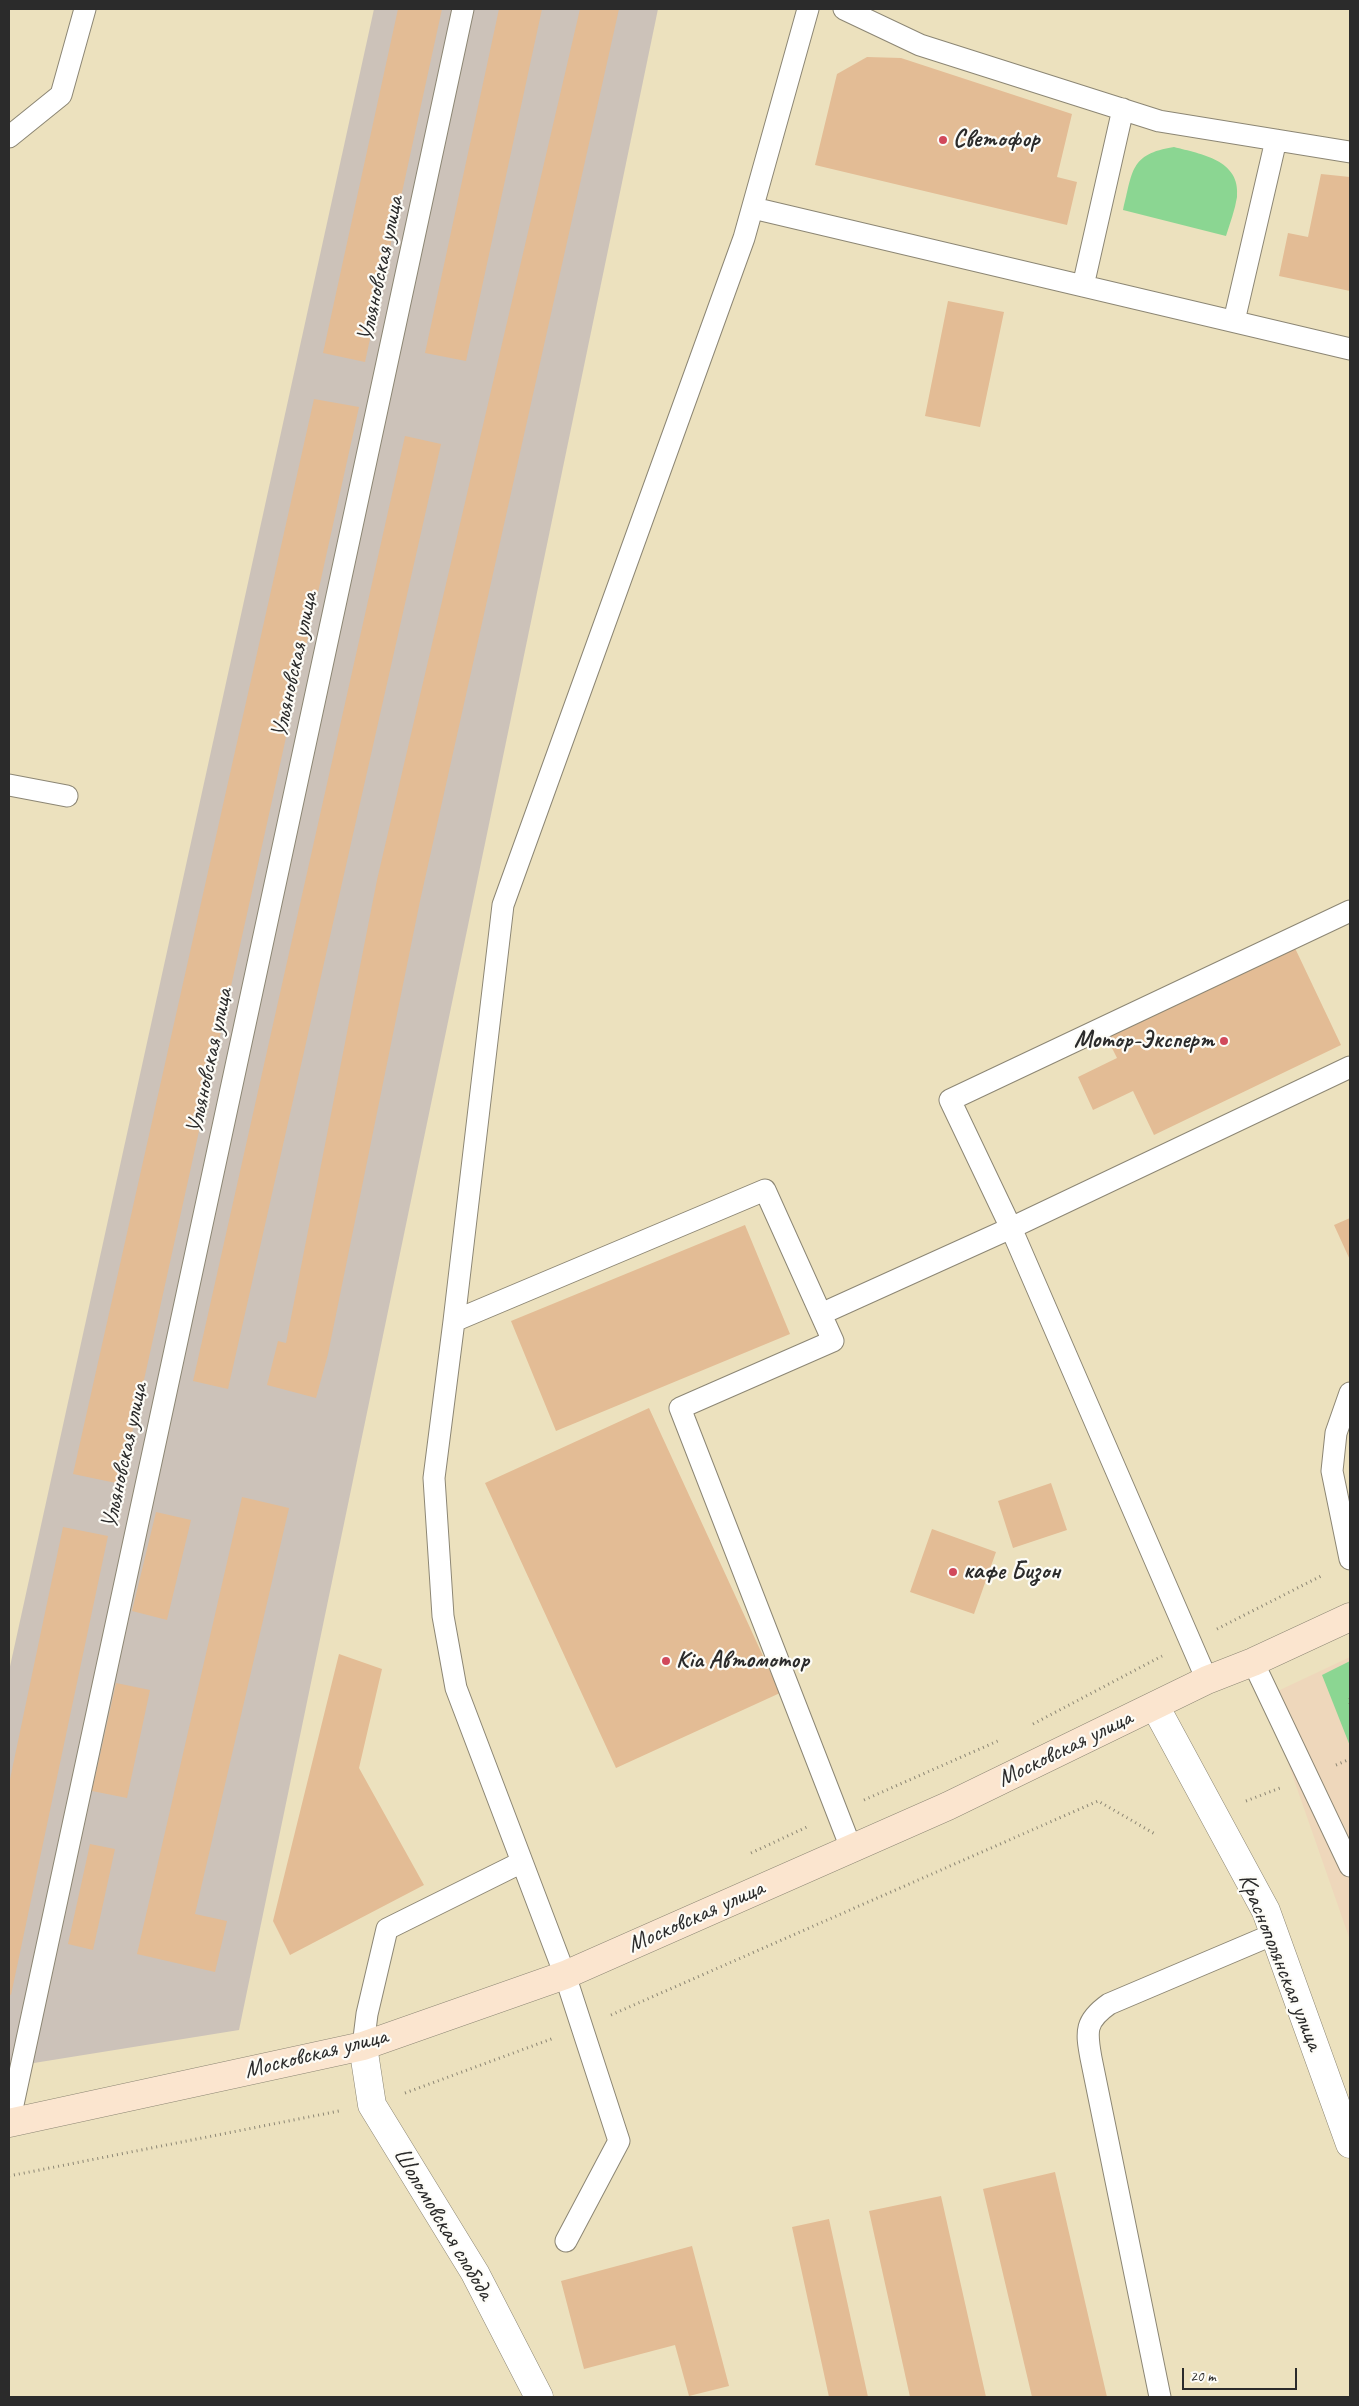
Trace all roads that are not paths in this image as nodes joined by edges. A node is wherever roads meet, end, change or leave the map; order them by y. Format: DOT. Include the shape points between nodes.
graph roads {
  1 [pos="85,9"];
  2 [pos="463,9"];
  3 [pos="808,9"];
  4 [pos="844,9"];
  5 [pos="1123,109"];
  6 [pos="9,137"];
  7 [pos="1276,140"];
  8 [pos="1350,152"];
  9 [pos="753,208"];
  10 [pos="1083,286"];
  11 [pos="1234,321"];
  12 [pos="1350,349"];
  13 [pos="9,786"];
  14 [pos="67,796"];
  15 [pos="1350,911"];
  16 [pos="1350,1067"];
  17 [pos="1011,1228"];
  18 [pos="821,1314"];
  19 [pos="454,1321"];
  20 [pos="1350,1393"];
  21 [pos="1350,1559"];
  22 [pos="1350,1617"];
  23 [pos="1253,1662"];
  24 [pos="1207,1680"];
  25 [pos="1155,1706"];
  26 [pos="850,1848"];
  27 [pos="522,1862"];
  28 [pos="1350,1866"];
  29 [pos="1274,1934"];
  30 [pos="565,1975"];
  31 [pos="363,2046"];
  32 [pos="9,2123"];
  33 [pos="1350,2144"];
  34 [pos="566,2241"];
  35 [pos="539,2397"];
  36 [pos="1160,2397"];
  1 -- 6 [label="lane" via="61,96"];
  2 -- 32 [label="lane, Ульяновская улица"];
  3 -- 9 [label="lane"];
  4 -- 5 [label="lane" via="920,45"];
  5 -- 7 [label="lane" via="1159,121"];
  5 -- 10 [label="lane"];
  7 -- 8 [label="lane"];
  7 -- 11 [label="lane"];
  9 -- 10 [label="lane"];
  9 -- 19 [label="lane" via="504,905"];
  10 -- 11 [label="lane"];
  11 -- 12 [label="lane"];
  13 -- 14 [label="lane"];
  15 -- 17 [label="lane" via="950,1100"];
  16 -- 17 [label="lane"];
  17 -- 18 [label="lane"];
  17 -- 24 [label="lane"];
  18 -- 19 [label="lane" via="766,1190"];
  18 -- 26 [label="lane" via="833,1341 680,1408"];
  19 -- 27 [label="lane" via="434,1478 443,1616 456,1688"];
  20 -- 21 [label="lane" via="1336,1432 1332,1471"];
  22 -- 23 [label="main road, Московская улица"];
  23 -- 24 [label="main road, Московская улица"];
  23 -- 28 [label="lane"];
  24 -- 25 [label="main road, Московская улица"];
  25 -- 26 [label="main road, Московская улица" via="948,1806"];
  25 -- 29 [label="street, Краснополянская улица" via="1266,1911"];
  26 -- 30 [label="main road, Московская улица"];
  27 -- 30 [label="lane"];
  27 -- 31 [label="lane" via="387,1929"];
  29 -- 33 [label="street, Краснополянская улица"];
  29 -- 36 [label="lane" via="1109,2004 1090,2022 1087,2036"];
  30 -- 31 [label="main road, Московская улица"];
  30 -- 34 [label="lane" via="619,2142"];
  31 -- 32 [label="main road, Московская улица"];
  31 -- 35 [label="street, Шоломовская слобода" via="372,2105 475,2273"];
}
